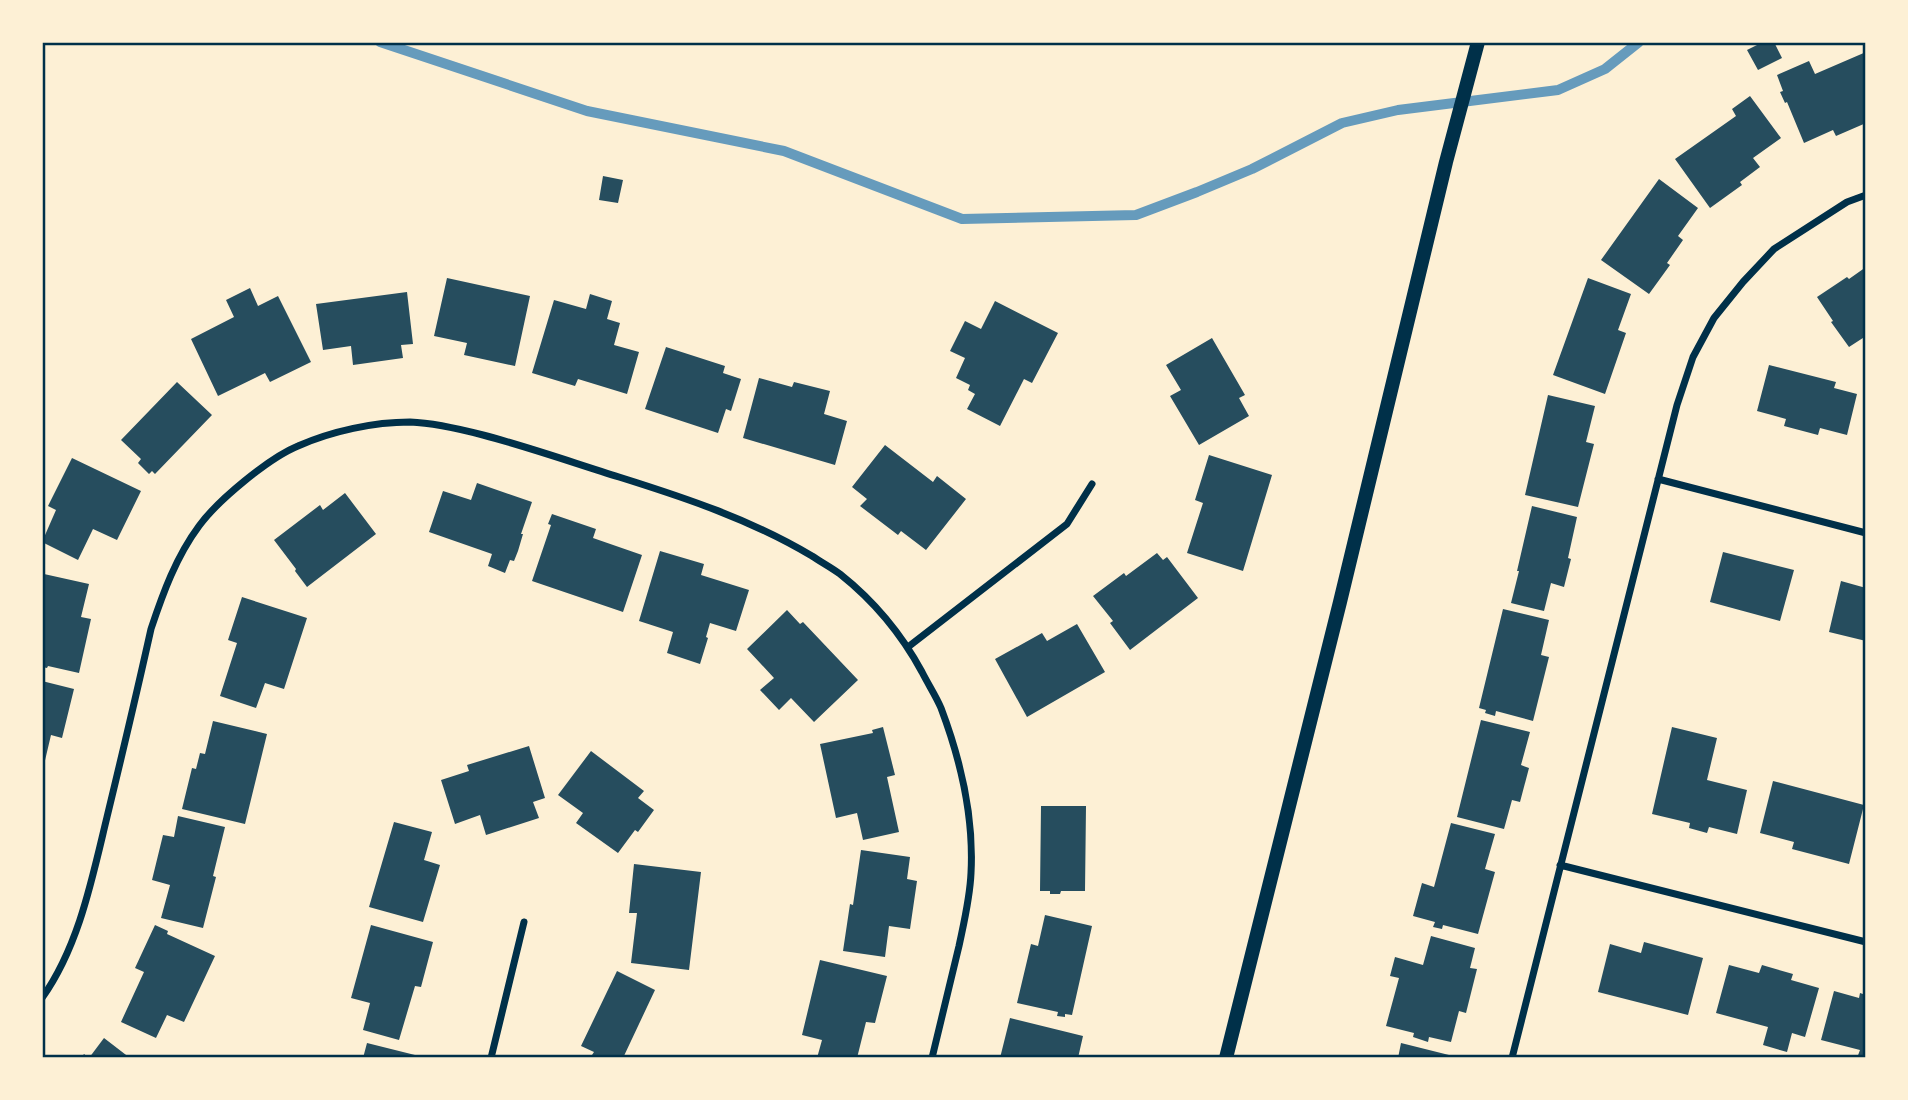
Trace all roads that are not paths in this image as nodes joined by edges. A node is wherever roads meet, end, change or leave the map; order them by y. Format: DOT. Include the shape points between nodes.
graph roads {
  1 [pos="1478,42"];
  2 [pos="1866,195"];
  3 [pos="1658,479"];
  4 [pos="1092,484"];
  5 [pos="1866,533"];
  6 [pos="908,647"];
  7 [pos="1560,865"];
  8 [pos="524,922"];
  9 [pos="1866,942"];
  10 [pos="42,998"];
  11 [pos="491,1058"];
  12 [pos="932,1058"];
  13 [pos="1226,1058"];
  14 [pos="1512,1058"];
  1 -- 13 [label="main road"];
  2 -- 3 [label="street" via="1847,202 1774,249 1714,318 1693,357"];
  3 -- 5 [label="street"];
  3 -- 7 [label="street"];
  4 -- 6 [label="street" via="1068,524"];
  6 -- 10 [label="street" via="874,605 839,573 792,544 733,515 647,486 507,442 412,422 374,425 297,446 231,493 200,524 164,589 85,905 68,951"];
  6 -- 12 [label="street" via="940,705 956,752 972,845 967,913"];
  7 -- 9 [label="street"];
  7 -- 14 [label="street"];
  8 -- 11 [label="street"];
}
